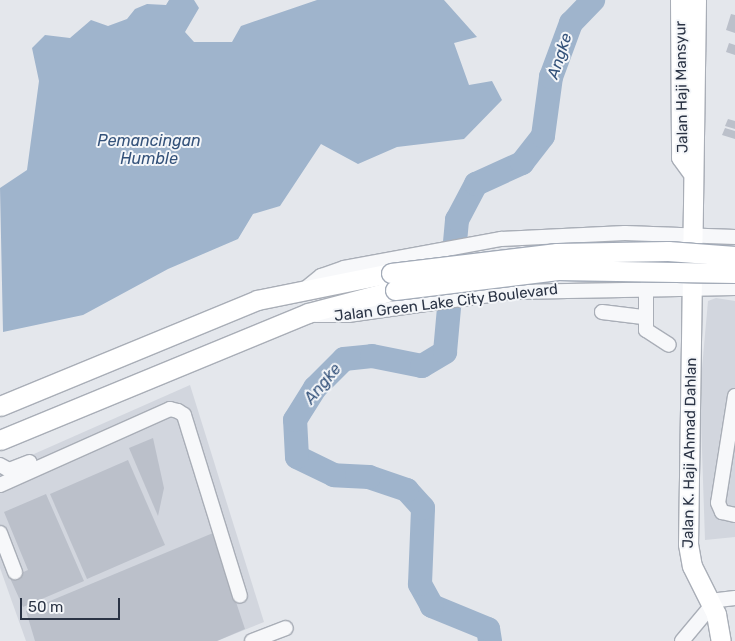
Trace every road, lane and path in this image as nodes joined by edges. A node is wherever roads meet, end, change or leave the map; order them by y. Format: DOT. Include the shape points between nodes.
graph roads {
  1 [pos="680,0"];
  2 [pos="696,0"];
  3 [pos="691,170"];
  4 [pos="660,233"];
  5 [pos="691,233"];
  6 [pos="735,237"];
  7 [pos="735,256"];
  8 [pos="735,273"];
  9 [pos="394,281"];
  10 [pos="653,287"];
  11 [pos="692,288"];
  12 [pos="735,288"];
  13 [pos="602,312"];
  14 [pos="643,317"];
  15 [pos="669,345"];
  16 [pos="121,354"];
  17 [pos="134,384"];
  18 [pos="735,396"];
  19 [pos="0,406"];
  20 [pos="0,440"];
  21 [pos="55,460"];
  22 [pos="0,465"];
  23 [pos="0,485"];
  24 [pos="735,515"];
  25 [pos="0,533"];
  26 [pos="15,572"];
  27 [pos="240,596"];
  28 [pos="735,598"];
  29 [pos="709,599"];
  30 [pos="286,628"];
  31 [pos="252,641"];
  32 [pos="682,641"];
  33 [pos="722,641"];
  1 -- 3 [label="main road, Jalan Haji Mansyur" via="681,157"];
  2 -- 3 [label="main road, Jalan Haji Mansyur" via="696,155"];
  3 -- 5 [label="main road, Jalan Haji Mansyur"];
  4 -- 5 [label="street"];
  4 -- 9 [label="street" via="501,239"];
  4 -- 10 [label="street" via="674,244 673,276"];
  5 -- 6 [label="street"];
  5 -- 11 [label="main road, Jalan Haji Mansyur"];
  7 -- 9 [label="main road, bridge" via="668,251 558,253"];
  8 -- 9 [label="main road, bridge" via="558,270"];
  9 -- 10 [label="street, Jalan Green Lake City Boulevard" via="512,292"];
  9 -- 16 [label="main road" via="304,290 257,300"];
  9 -- 17 [label="main road"];
  10 -- 11 [label="street, Jalan Green Lake City Boulevard"];
  10 -- 14 [label="street"];
  11 -- 12 [label="street, Jalan Green Lake City Boulevard"];
  11 -- 29 [label="main road, Jalan K. Haji Ahmad Dahlan" via="688,544 692,566"];
  13 -- 14 [label="street"];
  14 -- 15 [label="street" via="646,330"];
  16 -- 17 [label="main road"];
  16 -- 19 [label="main road"];
  17 -- 20 [label="main road"];
  18 -- 24 [label="street" via="718,503 722,512"];
  21 -- 22 [label="street" via="37,460 9,470"];
  21 -- 23 [label="street"];
  21 -- 27 [label="street" via="170,410 184,415"];
  25 -- 26 [label="street"];
  28 -- 29 [label="street"];
  29 -- 32 [label="street"];
  29 -- 33 [label="main road, Jalan K. Haji Ahmad Dahlan"];
  30 -- 31 [label="street"];
}
